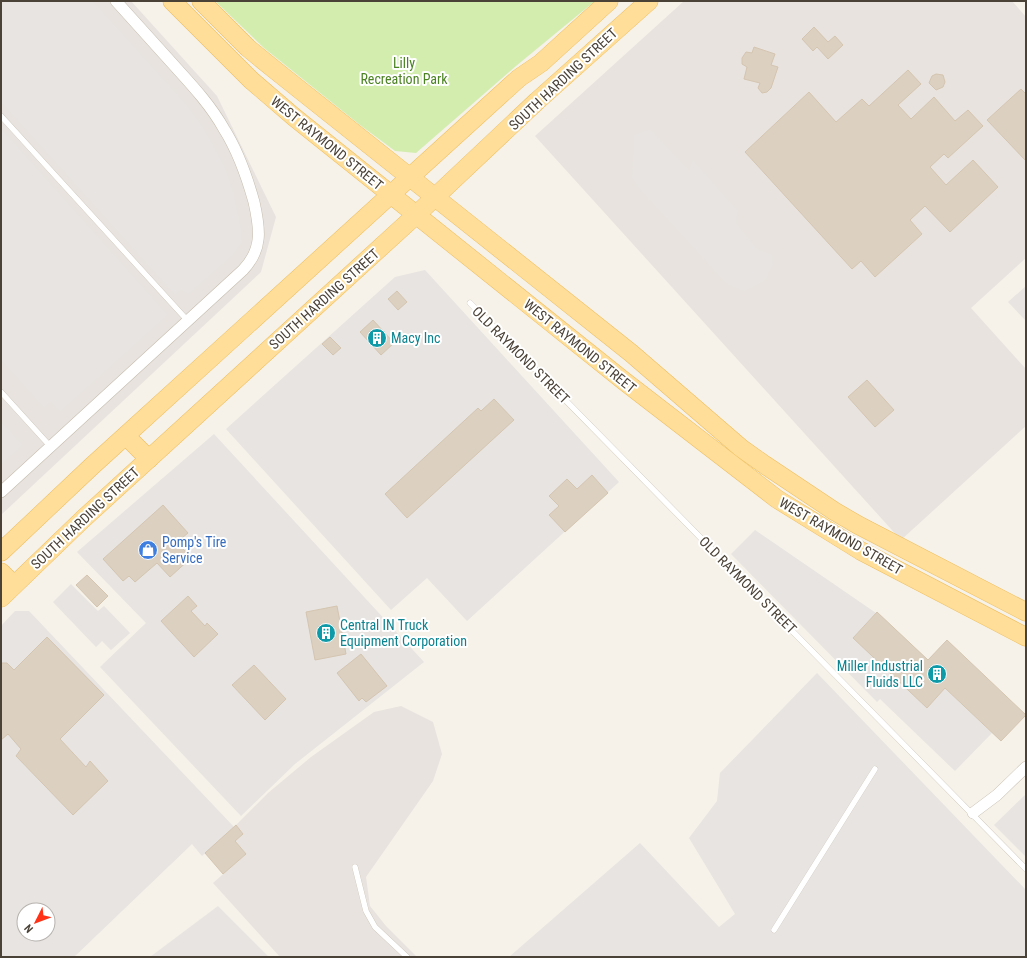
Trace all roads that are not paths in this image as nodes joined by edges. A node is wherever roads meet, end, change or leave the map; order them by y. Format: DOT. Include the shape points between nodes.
graph roads {
  1 [pos="116,1"];
  2 [pos="172,1"];
  3 [pos="201,1"];
  4 [pos="609,1"];
  5 [pos="649,1"];
  6 [pos="588,21"];
  7 [pos="603,42"];
  8 [pos="1,116"];
  9 [pos="410,178"];
  10 [pos="391,195"];
  11 [pos="435,198"];
  12 [pos="416,215"];
  13 [pos="470,303"];
  14 [pos="188,321"];
  15 [pos="1,392"];
  16 [pos="126,436"];
  17 [pos="50,446"];
  18 [pos="149,459"];
  19 [pos="1,492"];
  20 [pos="1,552"];
  21 [pos="1,572"];
  22 [pos="14,585"];
  23 [pos="1,598"];
  24 [pos="1026,612"];
  25 [pos="1026,637"];
  26 [pos="1026,767"];
  27 [pos="875,769"];
  28 [pos="973,813"];
  29 [pos="355,867"];
  30 [pos="1026,869"];
  31 [pos="774,930"];
  32 [pos="407,957"];
  1 -- 14 [label="street" via="196,89 215,114 239,158 256,211 259,238 252,259"];
  2 -- 10 [label="main road, WEST RAYMOND STREET" via="251,80 294,118"];
  3 -- 9 [label="main road, WEST RAYMOND STREET" via="254,52"];
  4 -- 6 [label="main road, SOUTH HARDING STREET"];
  5 -- 7 [label="main road, SOUTH HARDING STREET"];
  6 -- 7 [label="main road"];
  6 -- 9 [label="main road, SOUTH HARDING STREET" via="541,63 519,78"];
  7 -- 11 [label="main road, SOUTH HARDING STREET"];
  8 -- 14 [label="lane"];
  9 -- 10 [label="main road, SOUTH HARDING STREET"];
  9 -- 11 [label="main road, WEST RAYMOND STREET"];
  10 -- 12 [label="main road, WEST RAYMOND STREET"];
  10 -- 16 [label="main road, SOUTH HARDING STREET"];
  11 -- 12 [label="main road, SOUTH HARDING STREET"];
  11 -- 24 [label="main road, WEST RAYMOND STREET" via="631,353 741,448 765,465 864,528"];
  12 -- 18 [label="main road, SOUTH HARDING STREET"];
  12 -- 25 [label="main road, WEST RAYMOND STREET" via="777,499 861,550"];
  13 -- 28 [label="lane, OLD RAYMOND STREET"];
  14 -- 17 [label="street"];
  15 -- 17 [label="lane"];
  16 -- 18 [label="main road"];
  16 -- 20 [label="main road, SOUTH HARDING STREET"];
  17 -- 19 [label="street"];
  18 -- 22 [label="main road, SOUTH HARDING STREET"];
  21 -- 22 [label="main road"];
  22 -- 23 [label="main road, SOUTH HARDING STREET"];
  26 -- 28 [label="street" via="997,795"];
  27 -- 31 [label="lane"];
  28 -- 30 [label="lane, OLD RAYMOND STREET"];
  29 -- 32 [label="lane" via="366,911 375,927"];
}
